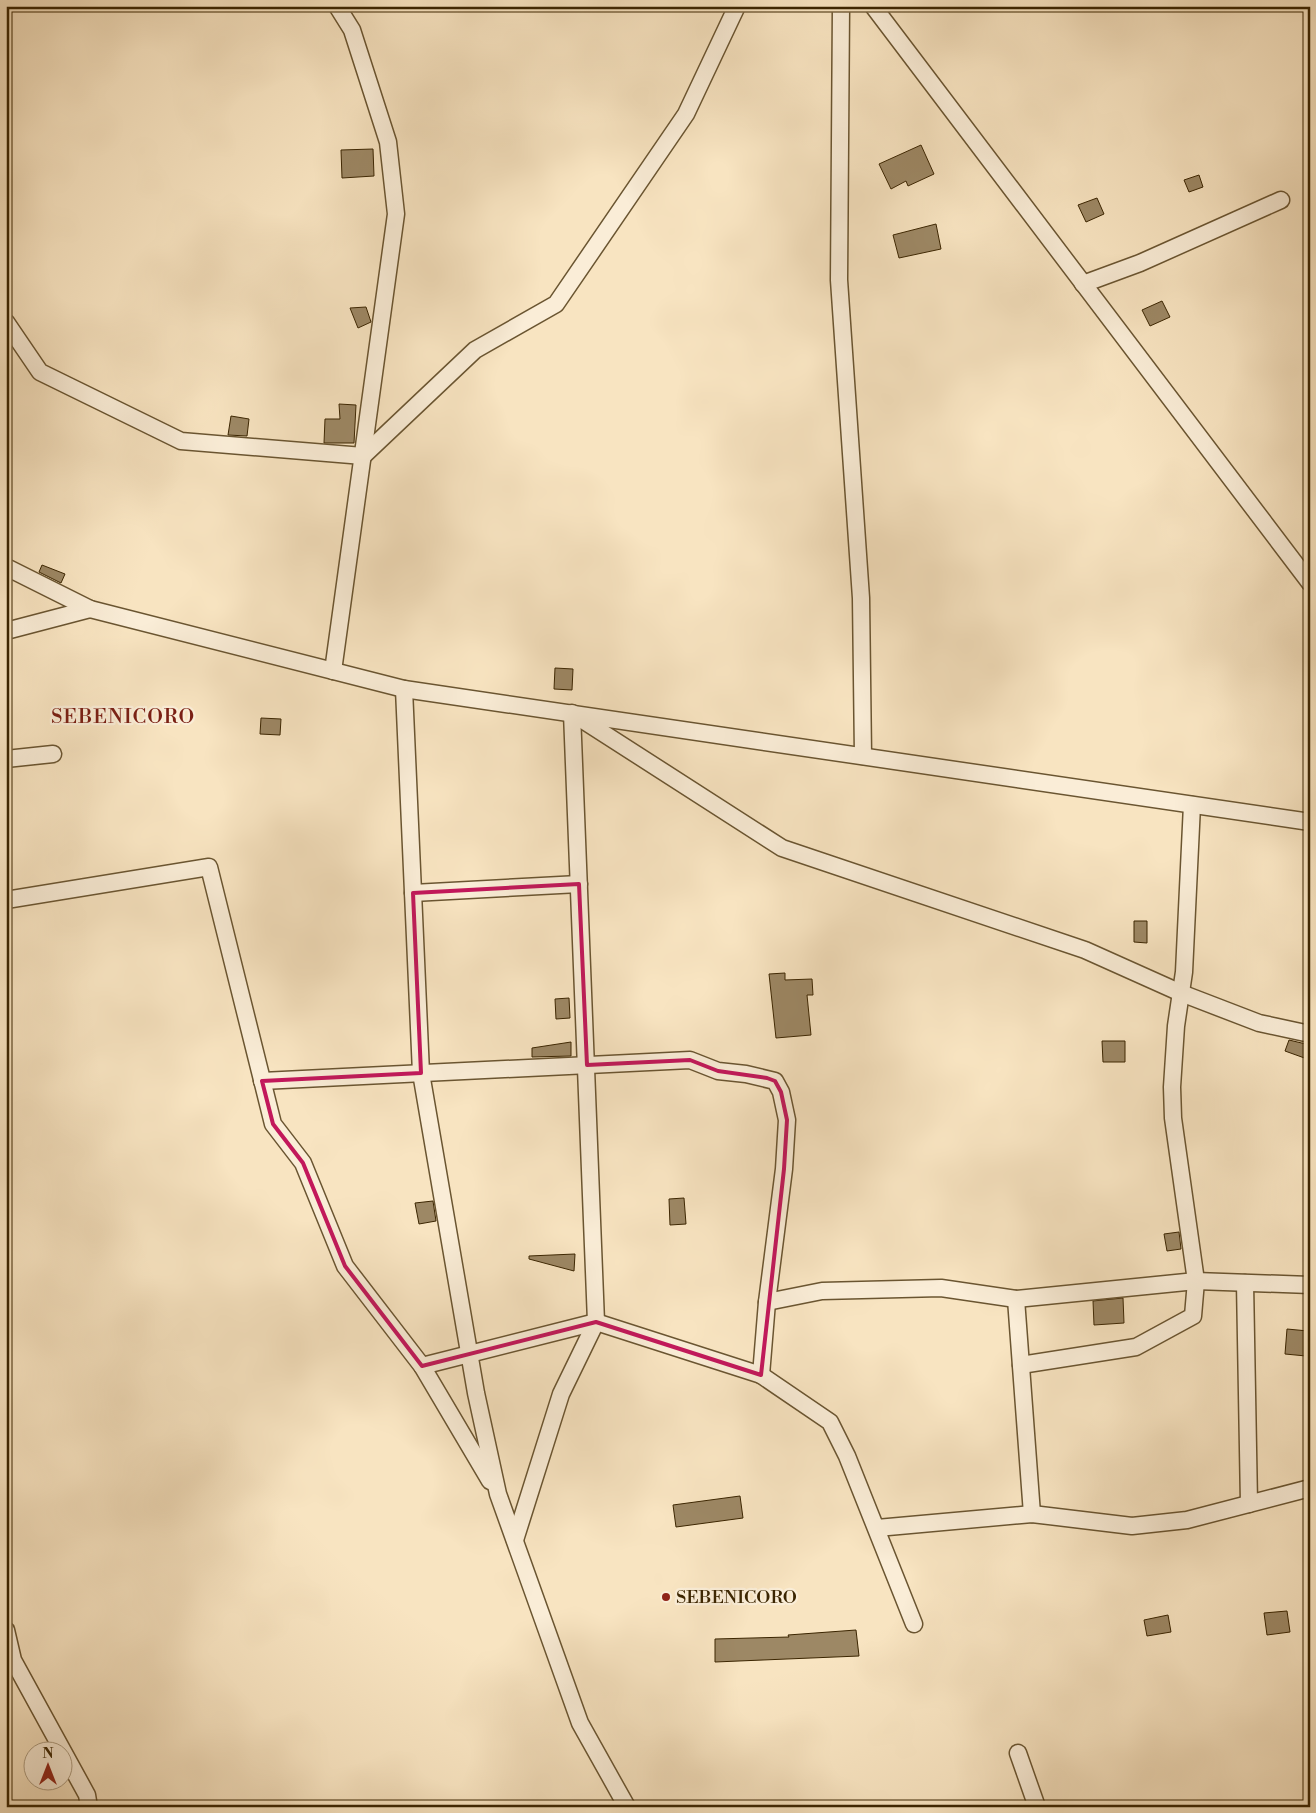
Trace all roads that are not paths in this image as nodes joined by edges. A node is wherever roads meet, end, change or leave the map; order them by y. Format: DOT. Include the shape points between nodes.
graph roads {
  1 [pos="336,6"];
  2 [pos="737,6"];
  3 [pos="841,6"];
  4 [pos="873,6"];
  5 [pos="1281,200"];
  6 [pos="1083,284"];
  7 [pos="6,322"];
  8 [pos="363,456"];
  9 [pos="6,567"];
  10 [pos="1310,583"];
  11 [pos="90,609"];
  12 [pos="6,631"];
  13 [pos="333,671"];
  14 [pos="404,689"];
  15 [pos="572,714"];
  16 [pos="53,754"];
  17 [pos="863,756"];
  18 [pos="6,759"];
  19 [pos="1192,805"];
  20 [pos="1310,822"];
  21 [pos="579,884"];
  22 [pos="413,893"];
  23 [pos="6,900"];
  24 [pos="1181,993"];
  25 [pos="1310,1034"];
  26 [pos="587,1065"];
  27 [pos="420,1073"];
  28 [pos="262,1081"];
  29 [pos="1196,1281"];
  30 [pos="1245,1283"];
  31 [pos="1310,1285"];
  32 [pos="1016,1299"];
  33 [pos="767,1302"];
  34 [pos="596,1322"];
  35 [pos="470,1354"];
  36 [pos="1021,1365"];
  37 [pos="422,1366"];
  38 [pos="761,1376"];
  39 [pos="1310,1488"];
  40 [pos="498,1494"];
  41 [pos="1249,1504"];
  42 [pos="1032,1514"];
  43 [pos="877,1528"];
  44 [pos="515,1540"];
  45 [pos="914,1624"];
  46 [pos="6,1630"];
  47 [pos="1018,1753"];
  48 [pos="89,1807"];
  49 [pos="627,1807"];
  50 [pos="1036,1807"];
  1 -- 8 [label="street" via="352,30 388,142 396,214"];
  2 -- 8 [label="street" via="686,114 556,304 475,350"];
  3 -- 17 [label="street" via="839,280 861,598"];
  4 -- 6 [label="street"];
  5 -- 6 [label="street" via="1140,263"];
  6 -- 10 [label="street"];
  7 -- 8 [label="street" via="40,372 181,441"];
  8 -- 13 [label="street"];
  9 -- 11 [label="street"];
  11 -- 12 [label="street"];
  11 -- 13 [label="street"];
  13 -- 14 [label="street"];
  14 -- 15 [label="street"];
  14 -- 22 [label="street"];
  15 -- 17 [label="street"];
  15 -- 21 [label="street"];
  15 -- 24 [label="street" via="782,848 1085,950"];
  16 -- 18 [label="street"];
  17 -- 19 [label="street"];
  19 -- 20 [label="street"];
  19 -- 24 [label="street"];
  21 -- 22 [label="street"];
  21 -- 26 [label="street"];
  22 -- 27 [label="street"];
  23 -- 28 [label="street" via="209,867"];
  24 -- 25 [label="street" via="1259,1023"];
  24 -- 29 [label="street" via="1173,1056 1173,1118"];
  26 -- 27 [label="street"];
  26 -- 33 [label="street" via="690,1060 718,1071 775,1081 781,1092 786,1120 784,1169"];
  26 -- 34 [label="street"];
  27 -- 28 [label="street"];
  27 -- 35 [label="street"];
  28 -- 37 [label="street" via="273,1124 303,1163 345,1266"];
  29 -- 30 [label="street"];
  29 -- 32 [label="street"];
  29 -- 36 [label="street" via="1193,1316 1136,1347"];
  30 -- 31 [label="street"];
  30 -- 41 [label="street"];
  32 -- 33 [label="street" via="941,1288 822,1291"];
  32 -- 36 [label="street"];
  33 -- 38 [label="street"];
  34 -- 35 [label="street"];
  34 -- 38 [label="street"];
  34 -- 44 [label="street" via="561,1394"];
  35 -- 37 [label="street"];
  35 -- 40 [label="street"];
  36 -- 42 [label="street"];
  37 -- 40 [label="street"];
  38 -- 43 [label="street" via="830,1422 848,1456"];
  39 -- 41 [label="street"];
  40 -- 44 [label="street"];
  41 -- 42 [label="street" via="1187,1520 1132,1526"];
  42 -- 43 [label="street"];
  43 -- 45 [label="street"];
  44 -- 49 [label="street" via="580,1723"];
  46 -- 48 [label="street" via="13,1660 87,1795"];
  47 -- 50 [label="street"];
}
